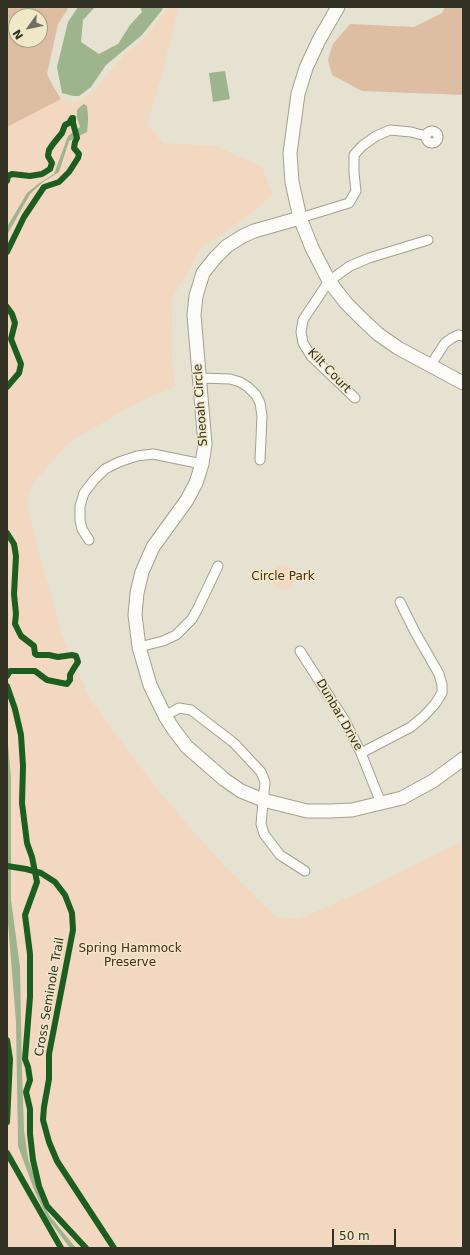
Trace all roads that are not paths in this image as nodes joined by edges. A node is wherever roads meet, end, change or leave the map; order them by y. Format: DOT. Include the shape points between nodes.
graph roads {
  1 [pos="338,7"];
  2 [pos="426,136"];
  3 [pos="300,218"];
  4 [pos="428,240"];
  5 [pos="329,281"];
  6 [pos="463,336"];
  7 [pos="430,366"];
  8 [pos="200,378"];
  9 [pos="462,379"];
  10 [pos="355,398"];
  11 [pos="260,460"];
  12 [pos="202,464"];
  13 [pos="89,540"];
  14 [pos="218,566"];
  15 [pos="400,602"];
  16 [pos="139,647"];
  17 [pos="300,651"];
  18 [pos="165,716"];
  19 [pos="361,753"];
  20 [pos="463,759"];
  21 [pos="263,800"];
  22 [pos="381,803"];
  23 [pos="305,871"];
  1 -- 3 [label="street" via="306,68 298,94 290,152 292,182"];
  2 -- 3 [label="street" via="390,130 376,136 354,155 356,191 349,204"];
  3 -- 5 [label="street"];
  3 -- 8 [label="street, Sheoah Circle" via="242,236 227,246 204,273 196,296 194,315"];
  4 -- 5 [label="street" via="350,266"];
  5 -- 7 [label="street" via="360,318 378,334"];
  5 -- 10 [label="street, Kilt Court" via="303,320 303,343 311,356"];
  6 -- 7 [label="street" via="458,335 446,343"];
  7 -- 9 [label="street"];
  8 -- 11 [label="street" via="240,382 256,395 262,416"];
  8 -- 12 [label="street, Sheoah Circle" via="205,444"];
  12 -- 13 [label="street" via="154,454 137,456 105,469 84,493 80,506 82,528"];
  12 -- 16 [label="street, Sheoah Circle" via="187,500 153,547 142,572 135,615"];
  14 -- 16 [label="street" via="198,608 185,626 176,635"];
  15 -- 19 [label="street" via="439,674 442,693 435,704 411,727"];
  16 -- 18 [label="street, Sheoah Circle" via="150,685"];
  17 -- 19 [label="street, Dunbar Drive" via="345,721"];
  18 -- 21 [label="street, Sheoah Circle" via="192,752 241,791"];
  18 -- 21 [label="street" via="179,708 191,710 234,743 264,777"];
  19 -- 22 [label="street, Dunbar Drive"];
  20 -- 22 [label="street, Sheoah Circle" via="433,782 402,798"];
  21 -- 22 [label="street, Sheoah Circle" via="307,811 352,810"];
  21 -- 23 [label="street" via="261,824 264,834 280,855"];
}
